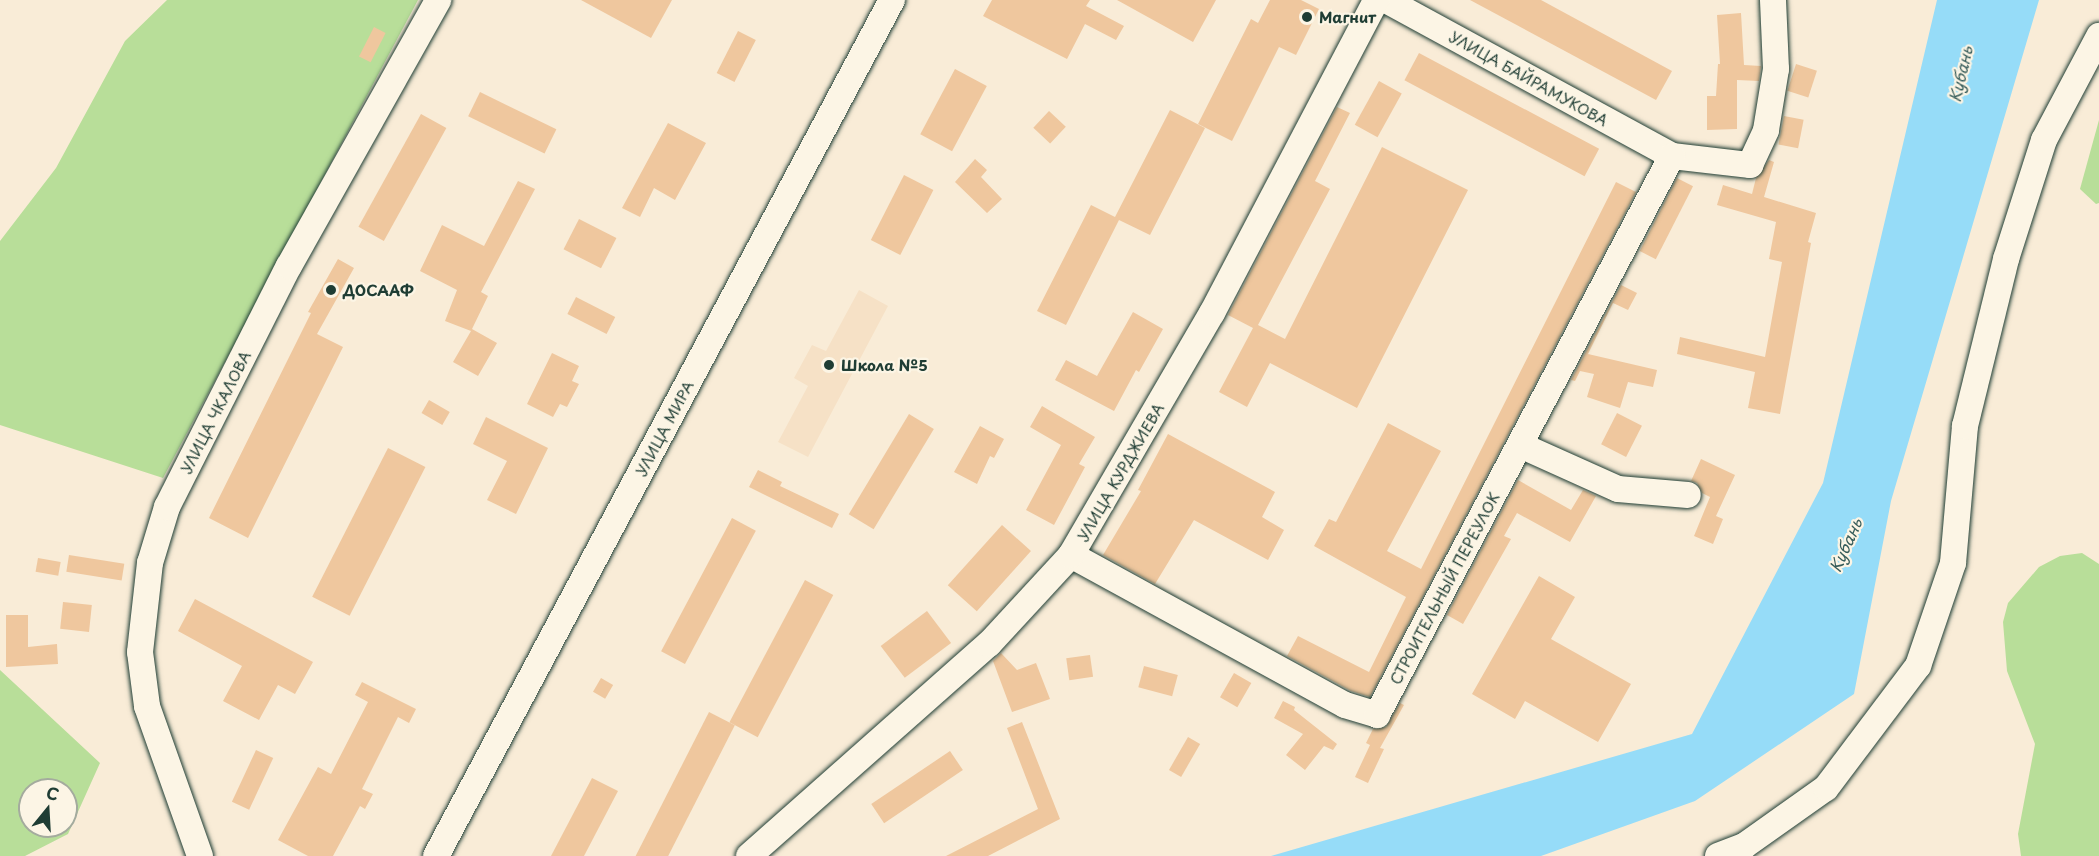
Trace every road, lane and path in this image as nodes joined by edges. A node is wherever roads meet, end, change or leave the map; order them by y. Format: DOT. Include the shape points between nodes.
graph roads {
  1 [pos="438,0"];
  2 [pos="892,0"];
  3 [pos="1376,0"];
  4 [pos="1386,0"];
  5 [pos="1773,0"];
  6 [pos="2099,36"];
  7 [pos="1672,156"];
  8 [pos="1520,445"];
  9 [pos="1688,495"];
  10 [pos="1071,555"];
  11 [pos="200,856"];
  12 [pos="436,856"];
  13 [pos="749,856"];
  14 [pos="1718,856"];
  1 -- 11 [label="street, УЛИЦА ЧКАЛОВА" via="289,266 167,507 150,563 140,652 147,706"];
  2 -- 12 [label="street, УЛИЦА МИРА"];
  3 -- 10 [label="street, УЛИЦА КУРДЖИЕВА" via="1212,313"];
  4 -- 7 [label="street, УЛИЦА БАЙРАМУКОВА"];
  5 -- 7 [label="street" via="1776,69 1766,130 1750,165"];
  6 -- 14 [label="street" via="2044,140 2006,259 1965,426 1953,563 1918,666 1826,788 1744,846"];
  7 -- 8 [label="street, СТРОИТЕЛЬНЫЙ ПЕРЕУЛОК"];
  8 -- 9 [label="street" via="1618,489"];
  8 -- 10 [label="street, СТРОИТЕЛЬНЫЙ ПЕРЕУЛОК" via="1377,715 1345,705"];
  10 -- 13 [label="street, УЛИЦА КУРДЖИЕВА" via="989,644"];
}
